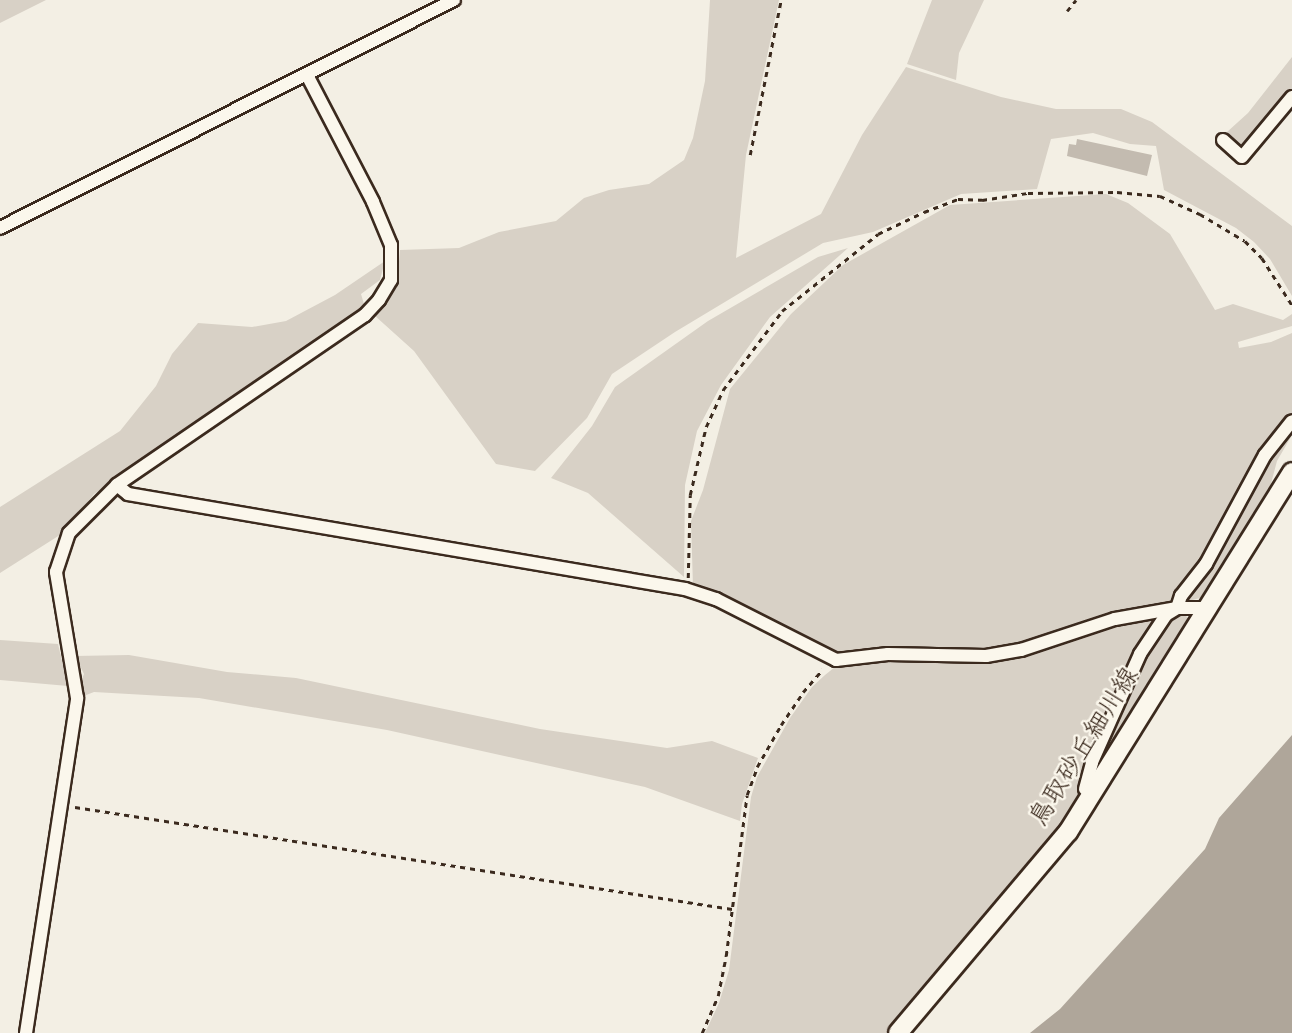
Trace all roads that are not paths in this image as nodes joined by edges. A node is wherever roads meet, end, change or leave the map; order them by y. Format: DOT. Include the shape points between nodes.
graph roads {
  1 [pos="454,0"];
  2 [pos="307,75"];
  3 [pos="1292,97"];
  4 [pos="1223,140"];
  5 [pos="0,228"];
  6 [pos="1292,421"];
  7 [pos="1292,472"];
  8 [pos="117,485"];
  9 [pos="1177,608"];
  10 [pos="1205,608"];
  11 [pos="1085,789"];
  12 [pos="26,1033"];
  13 [pos="898,1033"];
  1 -- 2 [label="street"];
  2 -- 5 [label="street"];
  2 -- 8 [label="street" via="391,245 391,280 365,315"];
  3 -- 4 [label="street" via="1242,157"];
  6 -- 9 [label="street" via="1265,455"];
  7 -- 10 [label="main road, 鳥取砂丘細川線"];
  8 -- 9 [label="street" via="128,494 167,502 685,589 716,599 836,660 888,654 986,656 1021,650 1115,619"];
  8 -- 12 [label="street" via="69,533 56,572 77,698"];
  9 -- 10 [label="street"];
  9 -- 11 [label="street" via="1166,615 1140,654 1092,762"];
  10 -- 13 [label="main road, 鳥取砂丘細川線" via="1068,832"];
}
